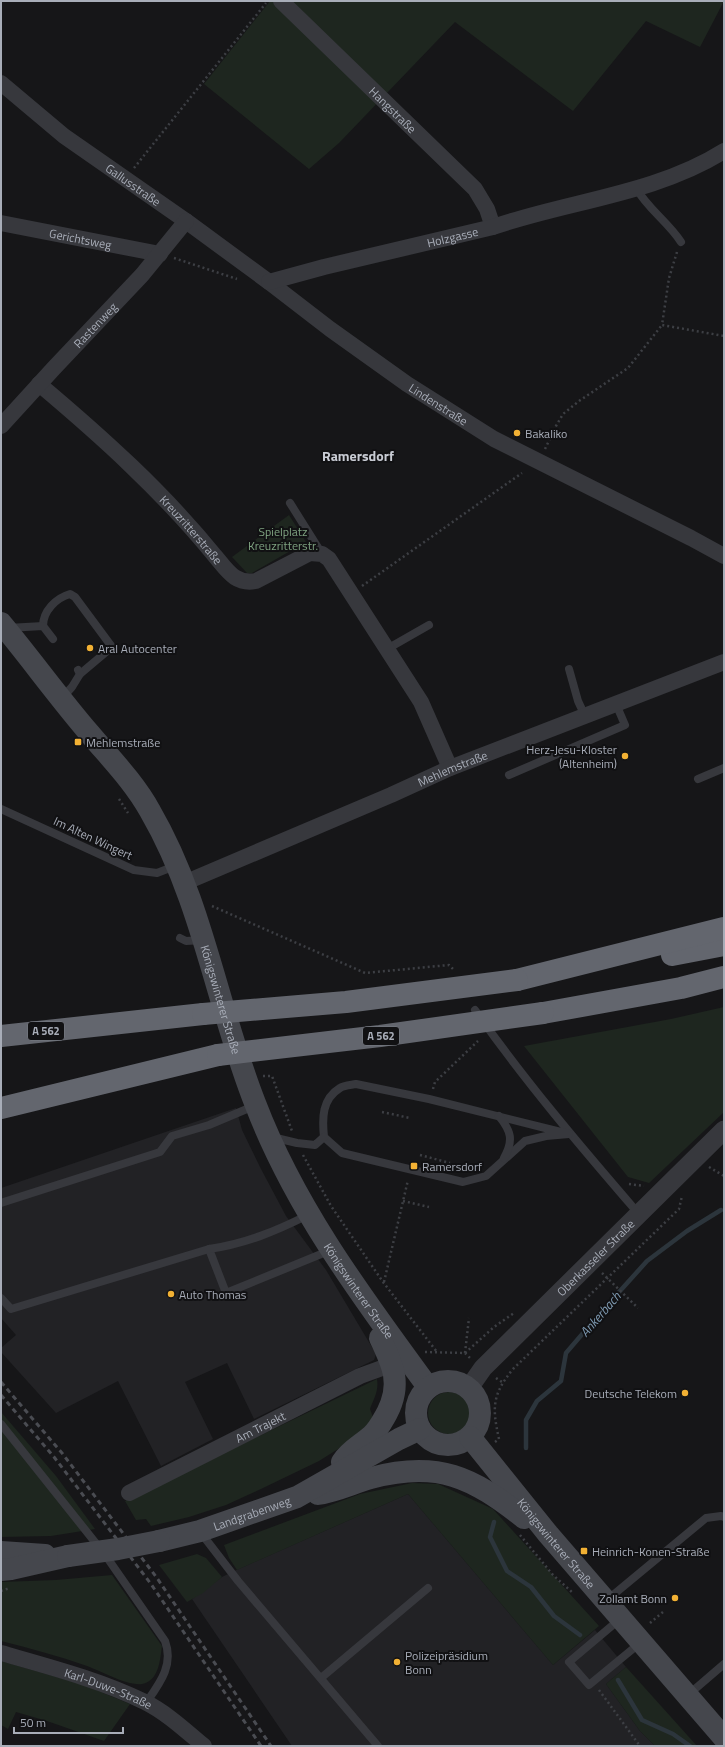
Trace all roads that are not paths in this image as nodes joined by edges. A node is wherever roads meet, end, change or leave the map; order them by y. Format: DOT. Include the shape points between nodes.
graph roads {
  1 [pos="281,1"];
  2 [pos="1,83"];
  3 [pos="724,151"];
  4 [pos="636,188"];
  5 [pos="186,222"];
  6 [pos="1,223"];
  7 [pos="493,227"];
  8 [pos="681,242"];
  9 [pos="160,254"];
  10 [pos="269,282"];
  11 [pos="39,384"];
  12 [pos="1,426"];
  13 [pos="290,503"];
  14 [pos="322,554"];
  15 [pos="724,556"];
  16 [pos="429,625"];
  17 [pos="3,626"];
  18 [pos="43,626"];
  19 [pos="53,639"];
  20 [pos="387,649"];
  21 [pos="724,662"];
  22 [pos="569,669"];
  23 [pos="61,698"];
  24 [pos="616,704"];
  25 [pos="584,716"];
  26 [pos="450,768"];
  27 [pos="724,768"];
  28 [pos="509,775"];
  29 [pos="698,779"];
  30 [pos="1,809"];
  31 [pos="180,874"];
  32 [pos="724,928"];
  33 [pos="180,938"];
  34 [pos="204,940"];
  35 [pos="724,945"];
  36 [pos="724,977"];
  37 [pos="517,980"];
  38 [pos="475,1010"];
  39 [pos="1,1036"];
  40 [pos="255,1105"];
  41 [pos="1,1108"];
  42 [pos="499,1116"];
  43 [pos="724,1130"];
  44 [pos="569,1134"];
  45 [pos="269,1136"];
  46 [pos="324,1137"];
  47 [pos="502,1163"];
  48 [pos="1,1204"];
  49 [pos="638,1214"];
  50 [pos="309,1215"];
  51 [pos="209,1249"];
  52 [pos="331,1250"];
  53 [pos="1,1298"];
  54 [pos="362,1298"];
  55 [pos="392,1364"];
  56 [pos="428,1387"];
  57 [pos="469,1388"];
  58 [pos="1,1424"];
  59 [pos="420,1428"];
  60 [pos="470,1437"];
  61 [pos="333,1477"];
  62 [pos="129,1492"];
  63 [pos="297,1497"];
  64 [pos="724,1517"];
  65 [pos="200,1531"];
  66 [pos="548,1534"];
  67 [pos="1,1552"];
  68 [pos="68,1556"];
  69 [pos="1,1570"];
  70 [pos="428,1588"];
  71 [pos="606,1601"];
  72 [pos="620,1619"];
  73 [pos="645,1633"];
  74 [pos="1,1653"];
  75 [pos="724,1664"];
  76 [pos="321,1678"];
  77 [pos="687,1695"];
  78 [pos="146,1702"];
  79 [pos="724,1738"];
  80 [pos="204,1746"];
  81 [pos="378,1746"];
  1 -- 7 [label="street, Hangstraße" via="475,189 487,209"];
  2 -- 5 [label="street, Gallusstraße" via="64,136"];
  3 -- 4 [label="street, Holzgasse" via="703,164"];
  4 -- 7 [label="street, Holzgasse"];
  4 -- 8 [label="lane" via="642,199"];
  5 -- 9 [label="street, Rastenweg"];
  5 -- 10 [label="street, Gallusstraße"];
  6 -- 9 [label="street, Gerichtsweg"];
  7 -- 10 [label="street, Holzgasse"];
  9 -- 11 [label="street, Rastenweg"];
  10 -- 15 [label="street, Lindenstraße" via="330,330 407,384 494,439"];
  11 -- 12 [label="street, Rastenweg"];
  11 -- 14 [label="street, Kreuzritterstraße" via="116,450 201,538 235,579 247,583 256,581 310,553"];
  13 -- 14 [label="lane"];
  14 -- 20 [label="street" via="329,559"];
  16 -- 20 [label="lane"];
  17 -- 18 [label="lane"];
  17 -- 23 [label="main road, Königswinterer Straße"];
  18 -- 19 [label="lane"];
  18 -- 23 [label="lane" via="43,618 48,609 70,594 75,597 112,647 79,672 72,687"];
  20 -- 26 [label="street" via="421,702"];
  21 -- 24 [label="street, Mehlemstraße"];
  22 -- 25 [label="lane"];
  23 -- 31 [label="main road, Königswinterer Straße" via="113,759 150,809"];
  24 -- 25 [label="street, Mehlemstraße"];
  24 -- 28 [label="lane" via="625,725"];
  25 -- 26 [label="street, Mehlemstraße"];
  26 -- 31 [label="street, Mehlemstraße" via="384,799"];
  27 -- 29 [label="lane"];
  30 -- 31 [label="lane, Im Alten Wingert" via="134,870"];
  31 -- 34 [label="main road, Königswinterer Straße"];
  32 -- 37 [label="highway"];
  33 -- 34 [label="lane" via="186,941"];
  34 -- 40 [label="main road, Königswinterer Straße"];
  35 -- 37 [label="highway, A 562"];
  36 -- 41 [label="highway, A 562, bridge" via="681,988 543,1013 218,1055"];
  37 -- 39 [label="highway, A 562, bridge" via="346,1002 203,1014"];
  38 -- 44 [label="lane"];
  40 -- 45 [label="main road, Königswinterer Straße"];
  40 -- 48 [label="lane" via="209,1125 172,1136 160,1152"];
  42 -- 44 [label="lane"];
  42 -- 46 [label="lane" via="356,1084 341,1087 329,1098 322,1115"];
  42 -- 47 [label="lane" via="508,1128 510,1138 509,1150"];
  43 -- 49 [label="street, Oberkasseler Straße"];
  44 -- 47 [label="lane" via="525,1141"];
  44 -- 49 [label="lane"];
  45 -- 46 [label="lane" via="315,1145"];
  45 -- 50 [label="main road, Königswinterer Straße"];
  46 -- 47 [label="lane" via="342,1153 463,1182 486,1176"];
  49 -- 57 [label="street, Oberkasseler Straße" via="483,1368"];
  50 -- 51 [label="lane" via="277,1231"];
  50 -- 52 [label="main road, Königswinterer Straße"];
  51 -- 52 [label="lane" via="226,1293"];
  51 -- 53 [label="lane" via="11,1309"];
  52 -- 54 [label="main road, Königswinterer Straße"];
  54 -- 55 [label="main road"];
  54 -- 56 [label="main road, Königswinterer Straße"];
  55 -- 61 [label="main road" via="396,1384 393,1401 384,1419 372,1435 348,1453"];
  55 -- 62 [label="street, Am Trajekt" via="360,1376"];
  56 -- 57 [label="main road" via="449,1380"];
  56 -- 59 [label="main road" via="418,1399 416,1406"];
  57 -- 60 [label="main road" via="479,1401 480,1409 479,1424"];
  58 -- 78 [label="lane" via="106,1556 165,1641 169,1652 167,1665"];
  59 -- 60 [label="main road" via="438,1444 455,1445"];
  59 -- 61 [label="main road, Landgrabenweg"];
  60 -- 66 [label="main road, Königswinterer Straße"];
  61 -- 63 [label="main road, Landgrabenweg"];
  63 -- 65 [label="main road, Landgrabenweg"];
  63 -- 66 [label="main road" via="335,1491 370,1478 401,1471 435,1472 469,1480 496,1496"];
  64 -- 71 [label="lane" via="706,1518"];
  65 -- 68 [label="main road, Landgrabenweg, bridge" via="118,1550"];
  65 -- 76 [label="lane" via="238,1581"];
  66 -- 71 [label="main road, Königswinterer Straße"];
  67 -- 68 [label="main road, Landgrabenweg"];
  68 -- 69 [label="main road, Landgrabenweg"];
  70 -- 76 [label="lane"];
  71 -- 72 [label="main road, Königswinterer Straße"];
  72 -- 73 [label="main road, Königswinterer Straße"];
  72 -- 73 [label="lane" via="569,1662 589,1686"];
  73 -- 77 [label="main road, Königswinterer Straße"];
  74 -- 78 [label="street, Karl-Duwe-Straße" via="88,1678"];
  75 -- 77 [label="lane"];
  76 -- 81 [label="lane"];
  77 -- 79 [label="main road, Königswinterer Straße"];
  78 -- 80 [label="street, Karl-Duwe-Straße"];
}
